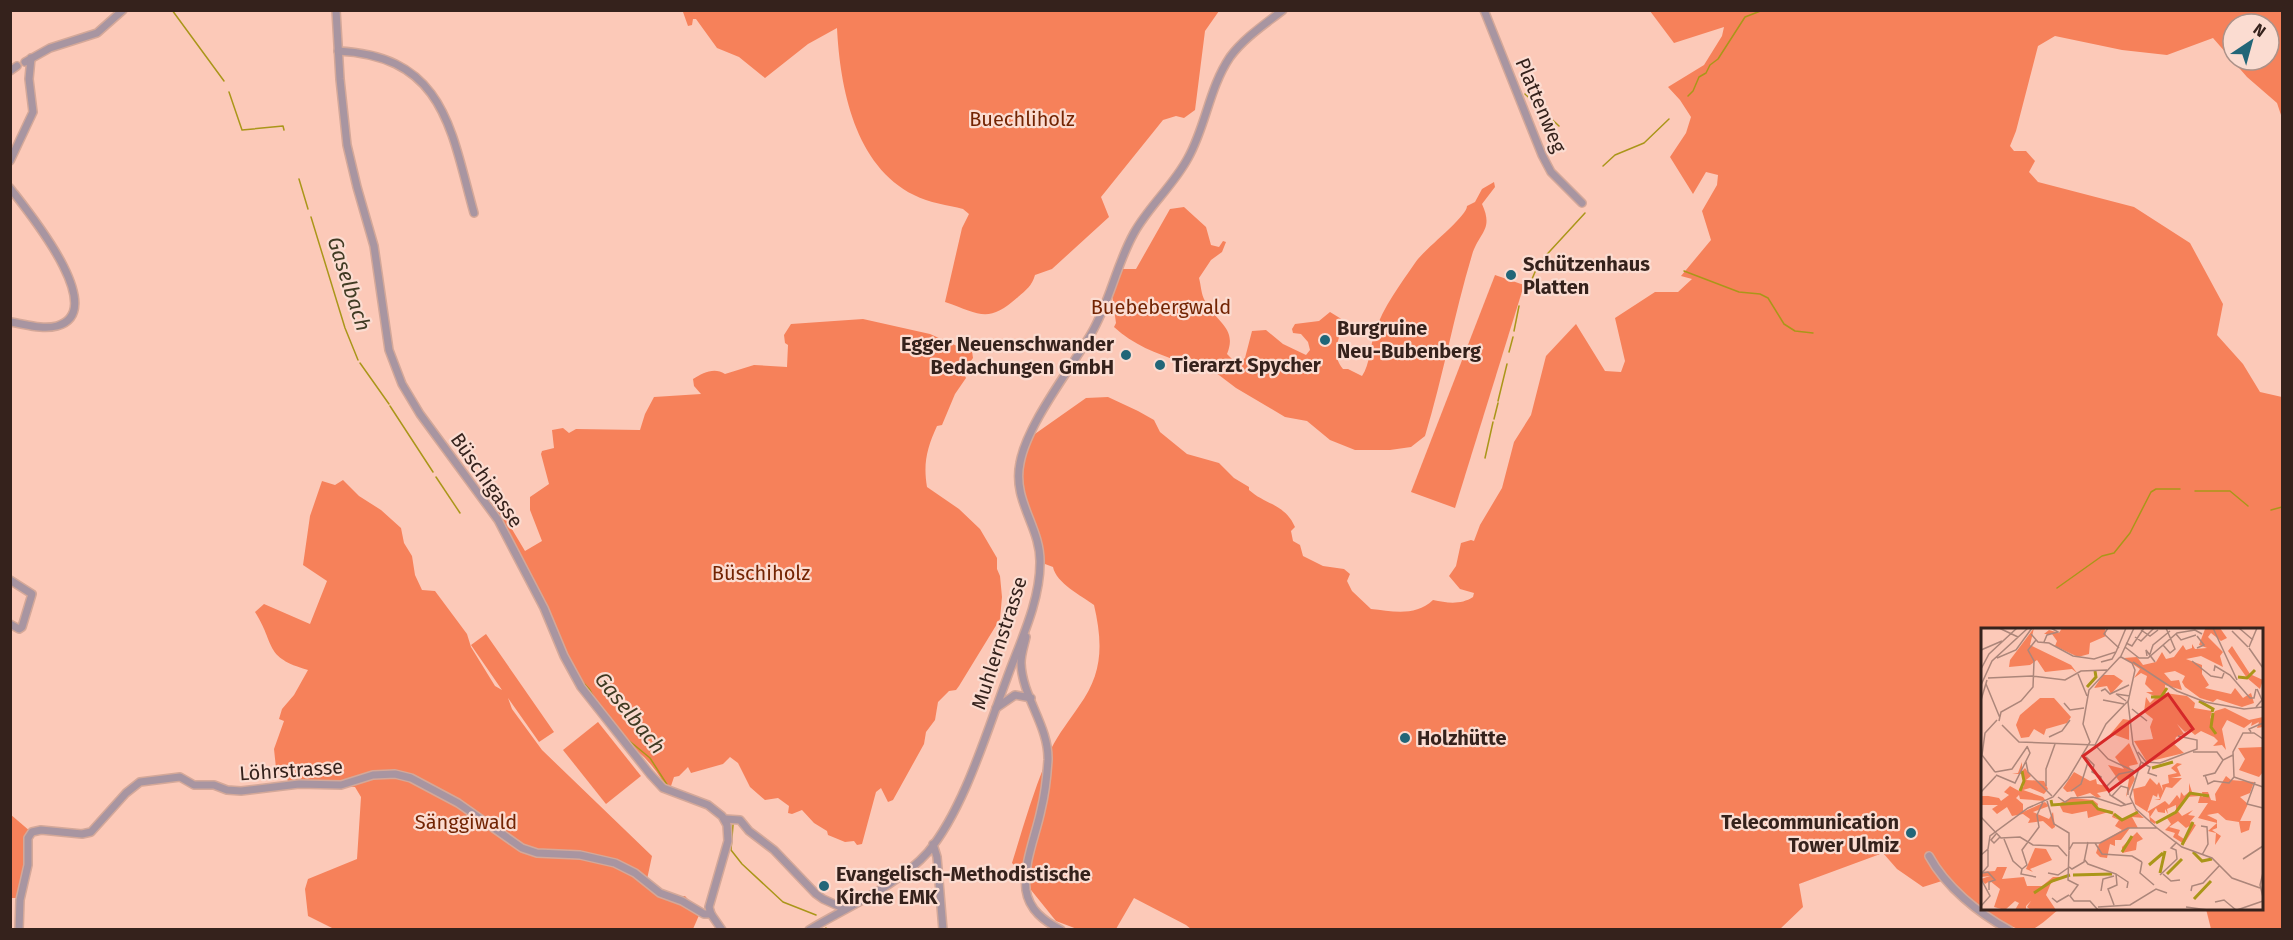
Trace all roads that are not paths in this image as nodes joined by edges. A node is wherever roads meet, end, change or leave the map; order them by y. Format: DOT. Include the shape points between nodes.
graph roads {
  1 [pos="123,10"];
  2 [pos="336,10"];
  3 [pos="1283,10"];
  4 [pos="1484,10"];
  5 [pos="338,51"];
  6 [pos="10,161"];
  7 [pos="10,188"];
  8 [pos="1582,203"];
  9 [pos="474,213"];
  10 [pos="10,322"];
  11 [pos="10,580"];
  12 [pos="1028,619"];
  13 [pos="10,624"];
  14 [pos="1031,698"];
  15 [pos="996,708"];
  16 [pos="725,819"];
  17 [pos="933,844"];
  18 [pos="1929,856"];
  19 [pos="845,909"];
  20 [pos="1981,910"];
  21 [pos="1981,910"];
  22 [pos="711,914"];
  23 [pos="19,930"];
  24 [pos="722,930"];
  25 [pos="809,930"];
  26 [pos="943,930"];
  27 [pos="1061,930"];
  28 [pos="2009,930"];
  1 -- 6 [label="street" via="97,33 50,48 28,60 33,112"];
  2 -- 5 [label="street, Büschigasse"];
  3 -- 12 [label="street, Muhlernstrasse" via="1244,41 1223,69 1192,152 1133,235 1100,319 1027,441 1019,466 1019,490 1041,562"];
  4 -- 8 [label="street, Plattenweg" via="1542,155 1551,172"];
  5 -- 9 [label="street" via="384,60 413,76 432,94 459,153"];
  5 -- 16 [label="street, Büschigasse" via="349,155 374,246 389,350 402,384 494,512 581,687 663,788 714,808"];
  7 -- 10 [label="street" via="56,251 75,302 70,316 59,325"];
  11 -- 13 [label="street" via="32,594 22,627"];
  12 -- 14 [label="street" via="1021,662"];
  12 -- 15 [label="street, Muhlernstrasse"];
  14 -- 15 [label="street" via="1015,695"];
  14 -- 27 [label="street" via="1048,759 1026,890 1036,913"];
  15 -- 17 [label="street, Muhlernstrasse" via="968,782"];
  16 -- 19 [label="street, Büschigasse" via="740,820 816,894"];
  16 -- 22 [label="street" via="728,841 710,898"];
  17 -- 19 [label="street, Muhlernstrasse" via="904,873"];
  17 -- 26 [label="street"];
  18 -- 21 [label="street" via="1943,877"];
  19 -- 25 [label="street, Muhlernstrasse"];
  20 -- 28 [label="street"];
  22 -- 23 [label="street, Löhrstrasse" via="660,893 615,862 522,848 476,814 404,776 384,774 341,785 298,783 241,791 194,785 178,777 140,782 91,832 32,832 28,838"];
  22 -- 24 [label="street"];
}
